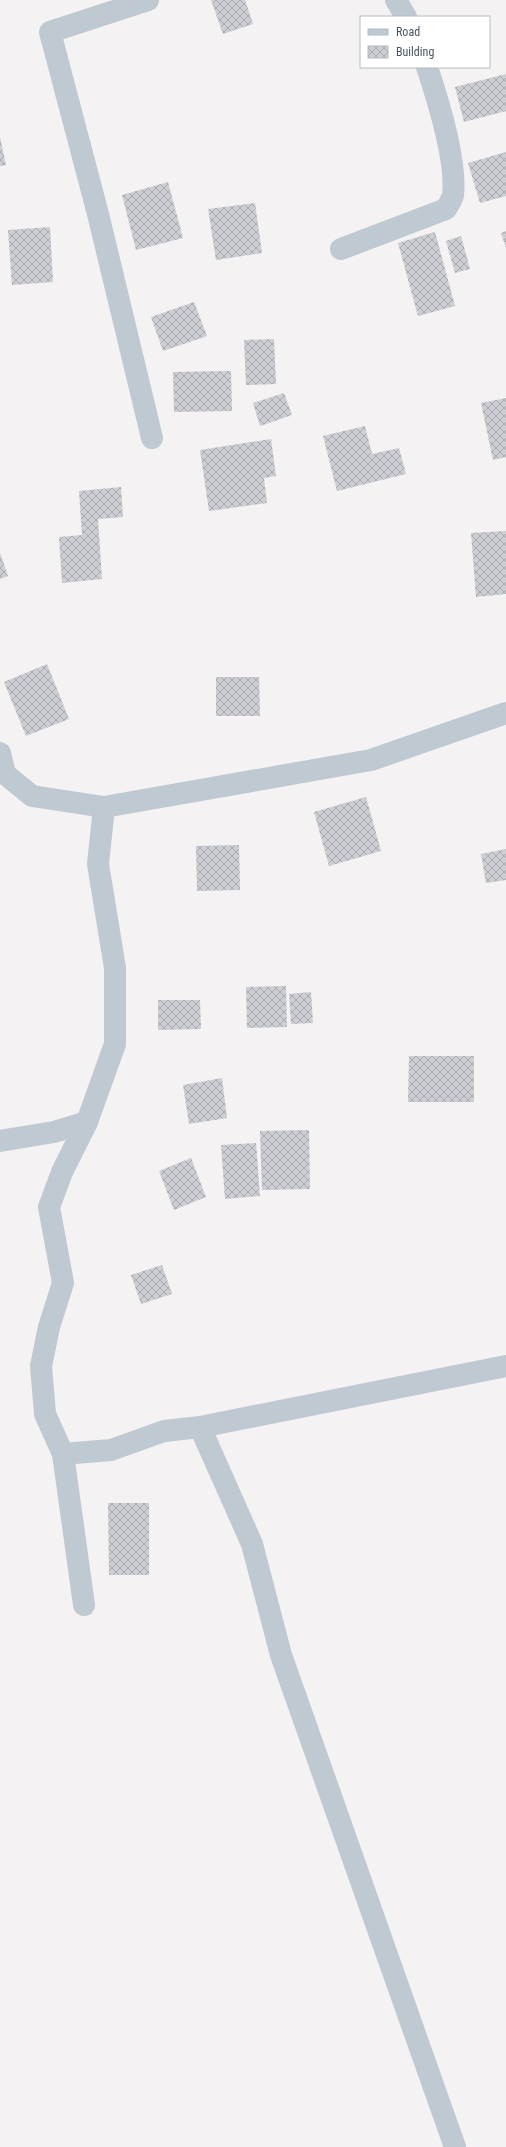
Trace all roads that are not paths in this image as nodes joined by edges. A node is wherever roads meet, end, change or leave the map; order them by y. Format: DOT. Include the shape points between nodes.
graph roads {
  1 [pos="148,0"];
  2 [pos="396,0"];
  3 [pos="405,16"];
  4 [pos="427,68"];
  5 [pos="341,249"];
  6 [pos="152,438"];
  7 [pos="506,713"];
  8 [pos="0,753"];
  9 [pos="104,807"];
  10 [pos="87,1122"];
  11 [pos="0,1141"];
  12 [pos="506,1366"];
  13 [pos="200,1427"];
  14 [pos="63,1454"];
  15 [pos="84,1605"];
  16 [pos="455,2147"];
  1 -- 6 [label="street" via="50,32 98,214"];
  2 -- 3 [label="street"];
  4 -- 5 [label="street" via="438,101 454,176 452,197 446,209"];
  7 -- 9 [label="street" via="371,760"];
  8 -- 9 [label="street" via="5,774 32,796"];
  9 -- 10 [label="street" via="98,864 115,968 114,1044"];
  10 -- 11 [label="street" via="54,1132"];
  10 -- 14 [label="street" via="62,1172 49,1207 63,1283 48,1327 41,1366 45,1414"];
  12 -- 13 [label="street"];
  13 -- 14 [label="street" via="164,1431 111,1450"];
  13 -- 16 [label="street" via="252,1544 281,1655"];
  14 -- 15 [label="street"];
}
